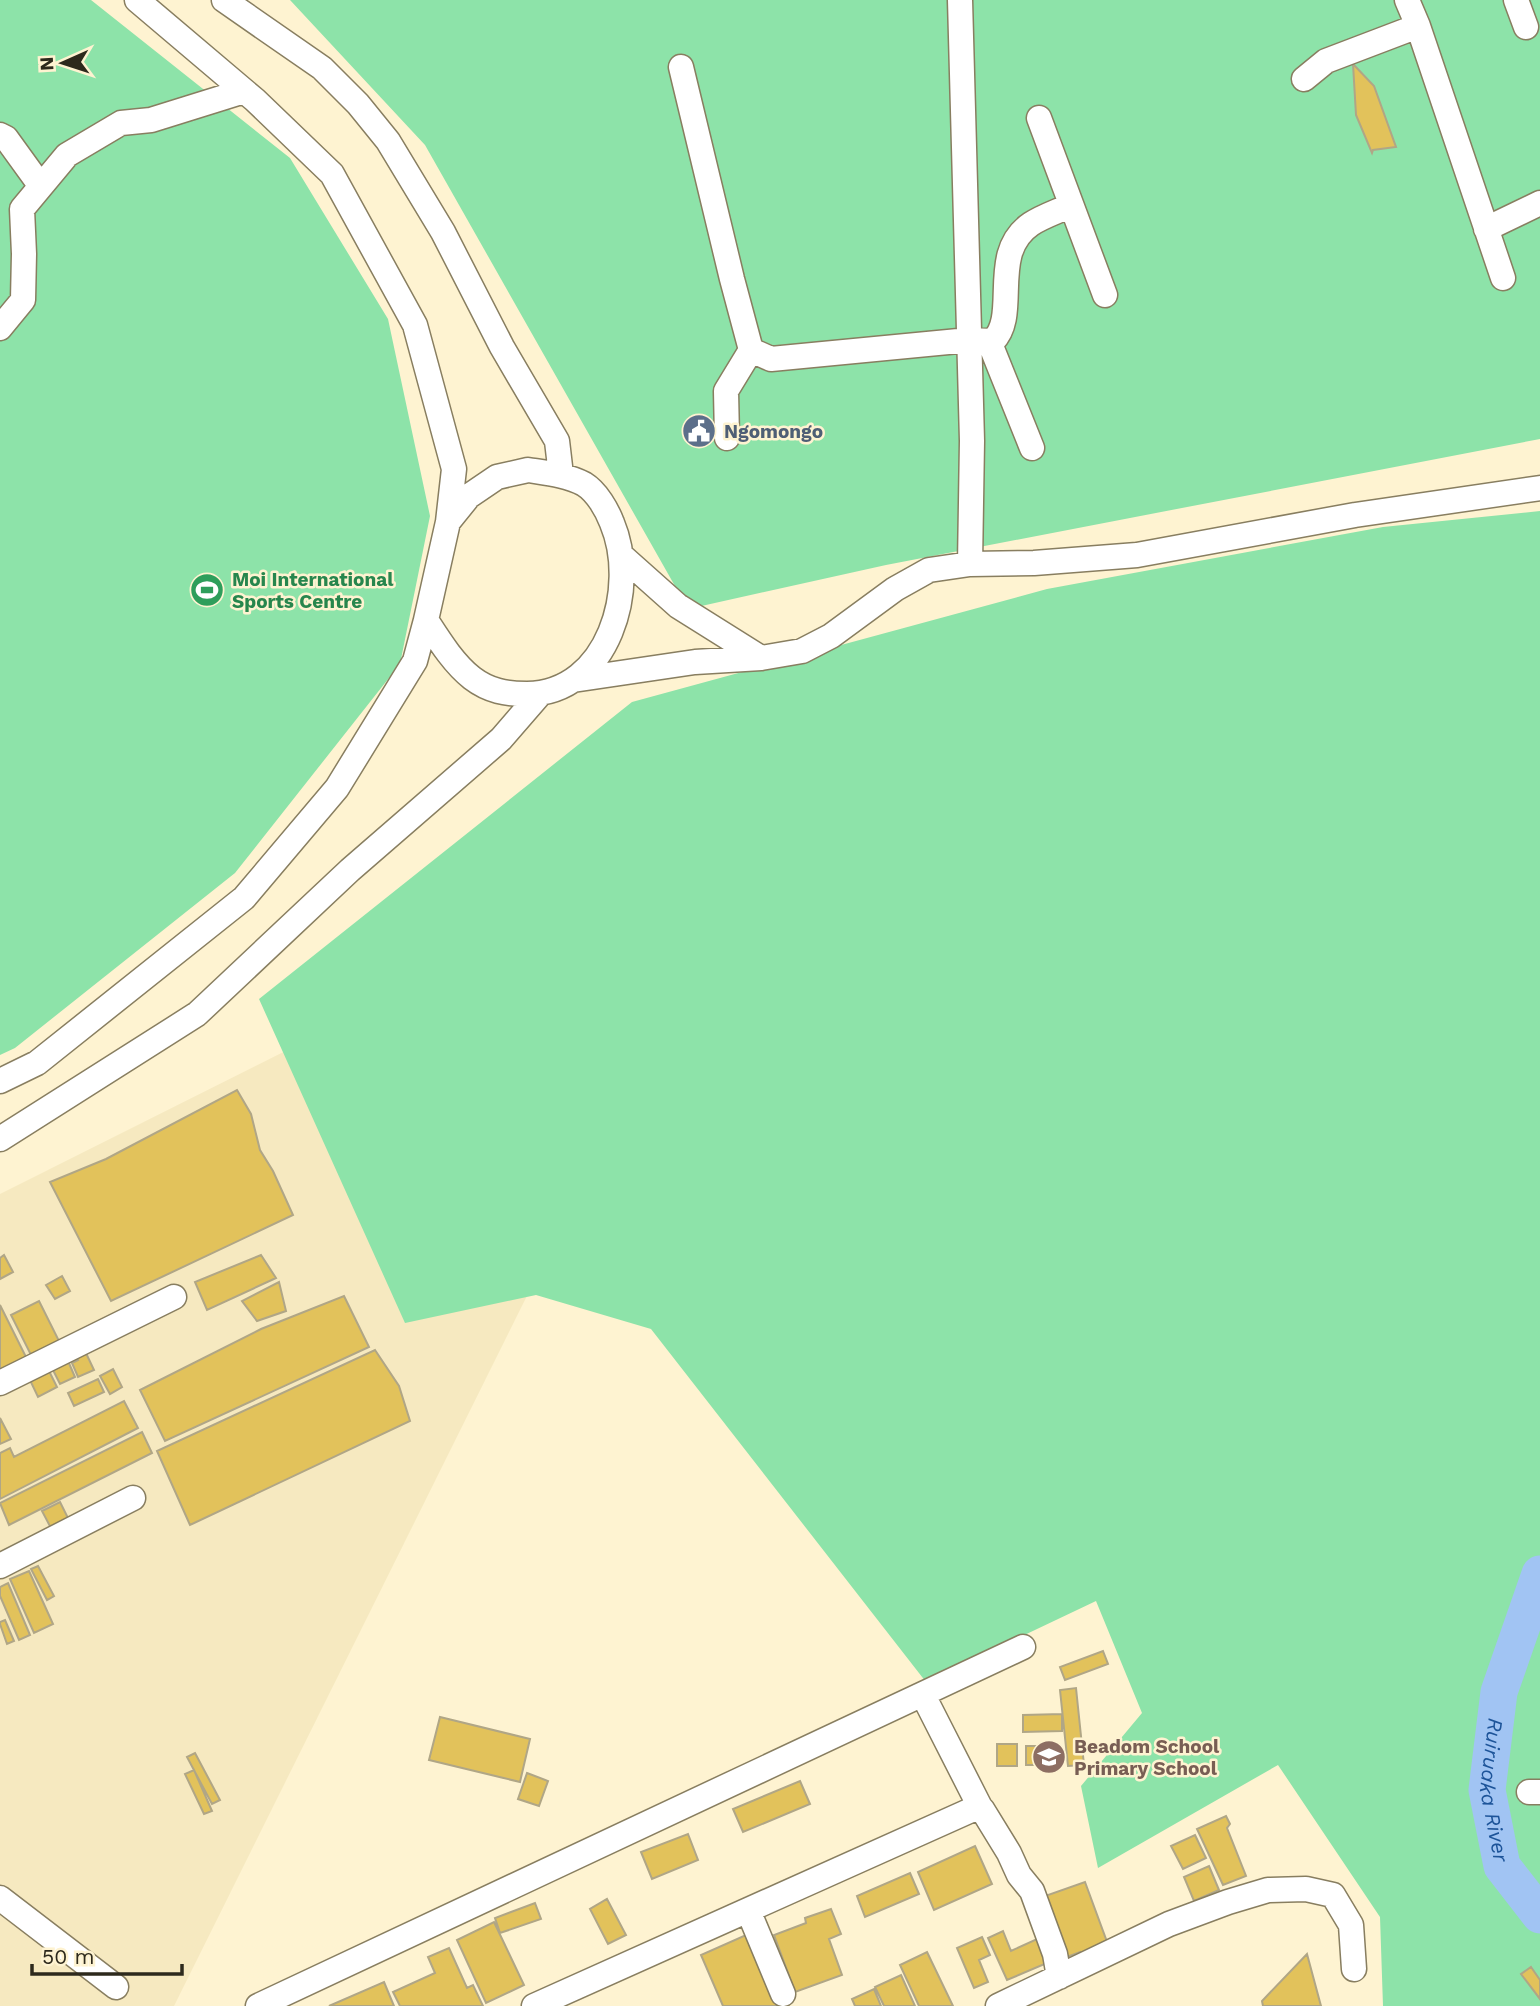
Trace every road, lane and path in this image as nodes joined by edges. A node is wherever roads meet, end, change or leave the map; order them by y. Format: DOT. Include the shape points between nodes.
graph roads {
  1 [pos="137,0"];
  2 [pos="224,0"];
  3 [pos="960,0"];
  4 [pos="1407,0"];
  5 [pos="1516,0"];
  6 [pos="1418,26"];
  7 [pos="1526,27"];
  8 [pos="681,66"];
  9 [pos="1304,79"];
  10 [pos="244,91"];
  11 [pos="1039,118"];
  12 [pos="0,135"];
  13 [pos="40,185"];
  14 [pos="1540,203"];
  15 [pos="1071,205"];
  16 [pos="1486,229"];
  17 [pos="1503,278"];
  18 [pos="1105,295"];
  19 [pos="0,328"];
  20 [pos="979,341"];
  21 [pos="751,350"];
  22 [pos="727,438"];
  23 [pos="1032,449"];
  24 [pos="561,475"];
  25 [pos="1540,488"];
  26 [pos="448,522"];
  27 [pos="623,557"];
  28 [pos="970,565"];
  29 [pos="426,620"];
  30 [pos="761,658"];
  31 [pos="573,680"];
  32 [pos="540,694"];
  33 [pos="0,1081"];
  34 [pos="0,1139"];
  35 [pos="174,1297"];
  36 [pos="0,1383"];
  37 [pos="133,1498"];
  38 [pos="0,1566"];
  39 [pos="1023,1647"];
  40 [pos="923,1695"];
  41 [pos="980,1807"];
  42 [pos="0,1898"];
  43 [pos="748,1910"];
  44 [pos="1354,1969"];
  45 [pos="1059,1977"];
  46 [pos="116,1987"];
  47 [pos="783,1994"];
  48 [pos="258,2006"];
  49 [pos="534,2006"];
  50 [pos="998,2006"];
  1 -- 10 [label="street"];
  2 -- 24 [label="street" via="322,68 387,141 443,232 557,441"];
  3 -- 20 [label="street"];
  4 -- 6 [label="street"];
  5 -- 7 [label="street"];
  6 -- 9 [label="street" via="1326,61"];
  6 -- 16 [label="street"];
  8 -- 21 [label="street"];
  10 -- 13 [label="street" via="151,120 121,123 67,155"];
  10 -- 26 [label="street" via="332,174 415,325 454,469"];
  11 -- 15 [label="street"];
  12 -- 13 [label="street"];
  13 -- 19 [label="street" via="22,209 23,300"];
  14 -- 16 [label="street"];
  15 -- 18 [label="street"];
  15 -- 20 [label="street" via="1030,225 1015,240 1007,265 1002,324 997,337"];
  16 -- 17 [label="street"];
  20 -- 21 [label="street" via="771,359"];
  20 -- 23 [label="street"];
  20 -- 28 [label="street"];
  21 -- 22 [label="street" via="726,391"];
  24 -- 26 [label="street" via="528,470 498,477 469,496"];
  24 -- 27 [label="street" via="587,486 607,510"];
  25 -- 28 [label="street" via="1356,514 1137,555"];
  26 -- 29 [label="street"];
  27 -- 30 [label="street" via="678,606"];
  27 -- 31 [label="street" via="614,627 594,662"];
  28 -- 30 [label="street" via="923,572 818,644"];
  29 -- 32 [label="street" via="470,677 489,689"];
  29 -- 33 [label="street" via="415,661 337,788 244,898 37,1063"];
  30 -- 31 [label="street" via="695,662"];
  31 -- 32 [label="street"];
  32 -- 34 [label="street" via="501,738 350,870 197,1014"];
  35 -- 36 [label="street"];
  37 -- 38 [label="street"];
  39 -- 40 [label="street"];
  40 -- 41 [label="street"];
  40 -- 48 [label="street"];
  41 -- 43 [label="street"];
  41 -- 45 [label="street" via="1032,1891"];
  42 -- 46 [label="street"];
  43 -- 47 [label="street"];
  43 -- 49 [label="street"];
  44 -- 45 [label="street" via="1351,1925 1333,1895 1306,1889 1268,1890 1169,1924"];
  45 -- 50 [label="street"];
}
